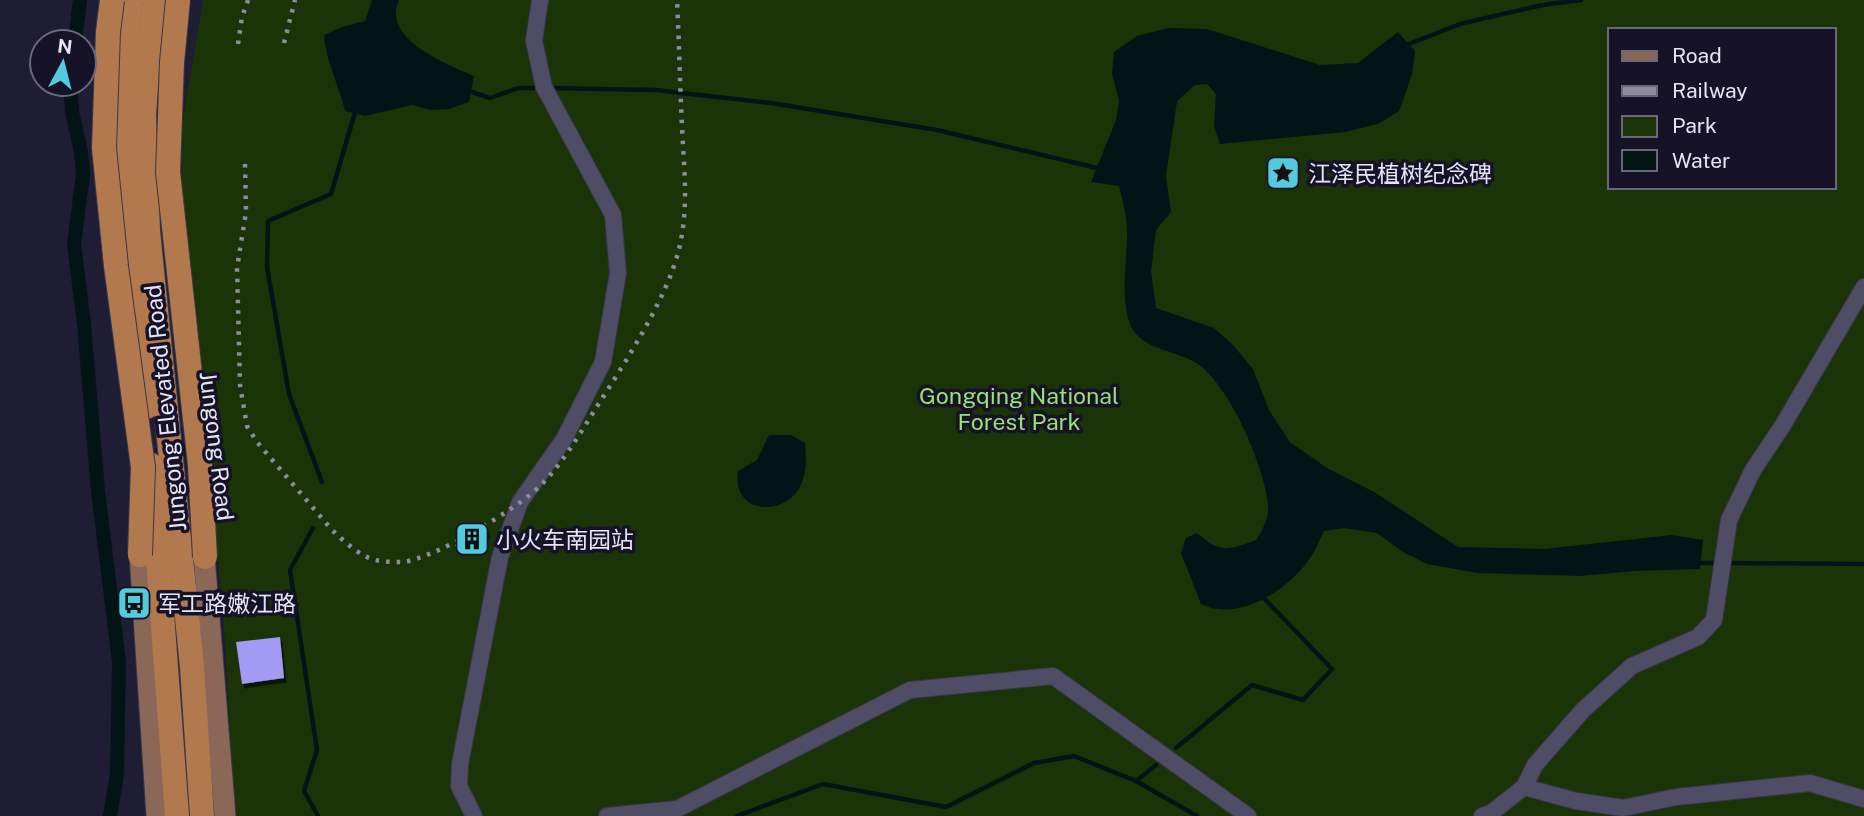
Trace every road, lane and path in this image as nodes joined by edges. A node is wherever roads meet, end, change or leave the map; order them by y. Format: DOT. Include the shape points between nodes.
graph roads {
  1 [pos="112,0"];
  2 [pos="119,0"];
  3 [pos="131,0"];
  4 [pos="155,0"];
  5 [pos="178,0"];
  6 [pos="540,0"];
  7 [pos="1864,287"];
  8 [pos="140,555"];
  9 [pos="205,557"];
  10 [pos="1524,787"];
  11 [pos="1864,799"];
  12 [pos="1653,809"];
  13 [pos="157,816"];
  14 [pos="177,816"];
  15 [pos="202,816"];
  16 [pos="225,816"];
  17 [pos="474,816"];
  18 [pos="607,816"];
  19 [pos="1248,816"];
  20 [pos="1482,816"];
  1 -- 8 [label="highway, bridge" via="104,148 143,467"];
  2 -- 8 [label="main road" via="111,79 110,159"];
  3 -- 14 [label="highway, Jungong Elevated Road" via="123,101 126,190 157,523"];
  4 -- 15 [label="highway, Jungong Elevated Road" via="144,115 148,231 192,667"];
  5 -- 9 [label="highway, bridge" via="168,172 200,465"];
  6 -- 17 [label="street" via="534,41 544,87 613,215 618,274 603,362 564,439 520,502 500,557 460,764 459,786"];
  7 -- 10 [label="street" via="1753,470 1729,520 1714,620 1698,637 1632,666 1575,719 1535,765"];
  8 -- 13 [label="main road"];
  9 -- 16 [label="main road"];
  10 -- 12 [label="street" via="1576,801"];
  10 -- 20 [label="street"];
  11 -- 12 [label="street" via="1810,783 1676,797"];
  18 -- 19 [label="street" via="677,809 910,690 1053,676"];
}
